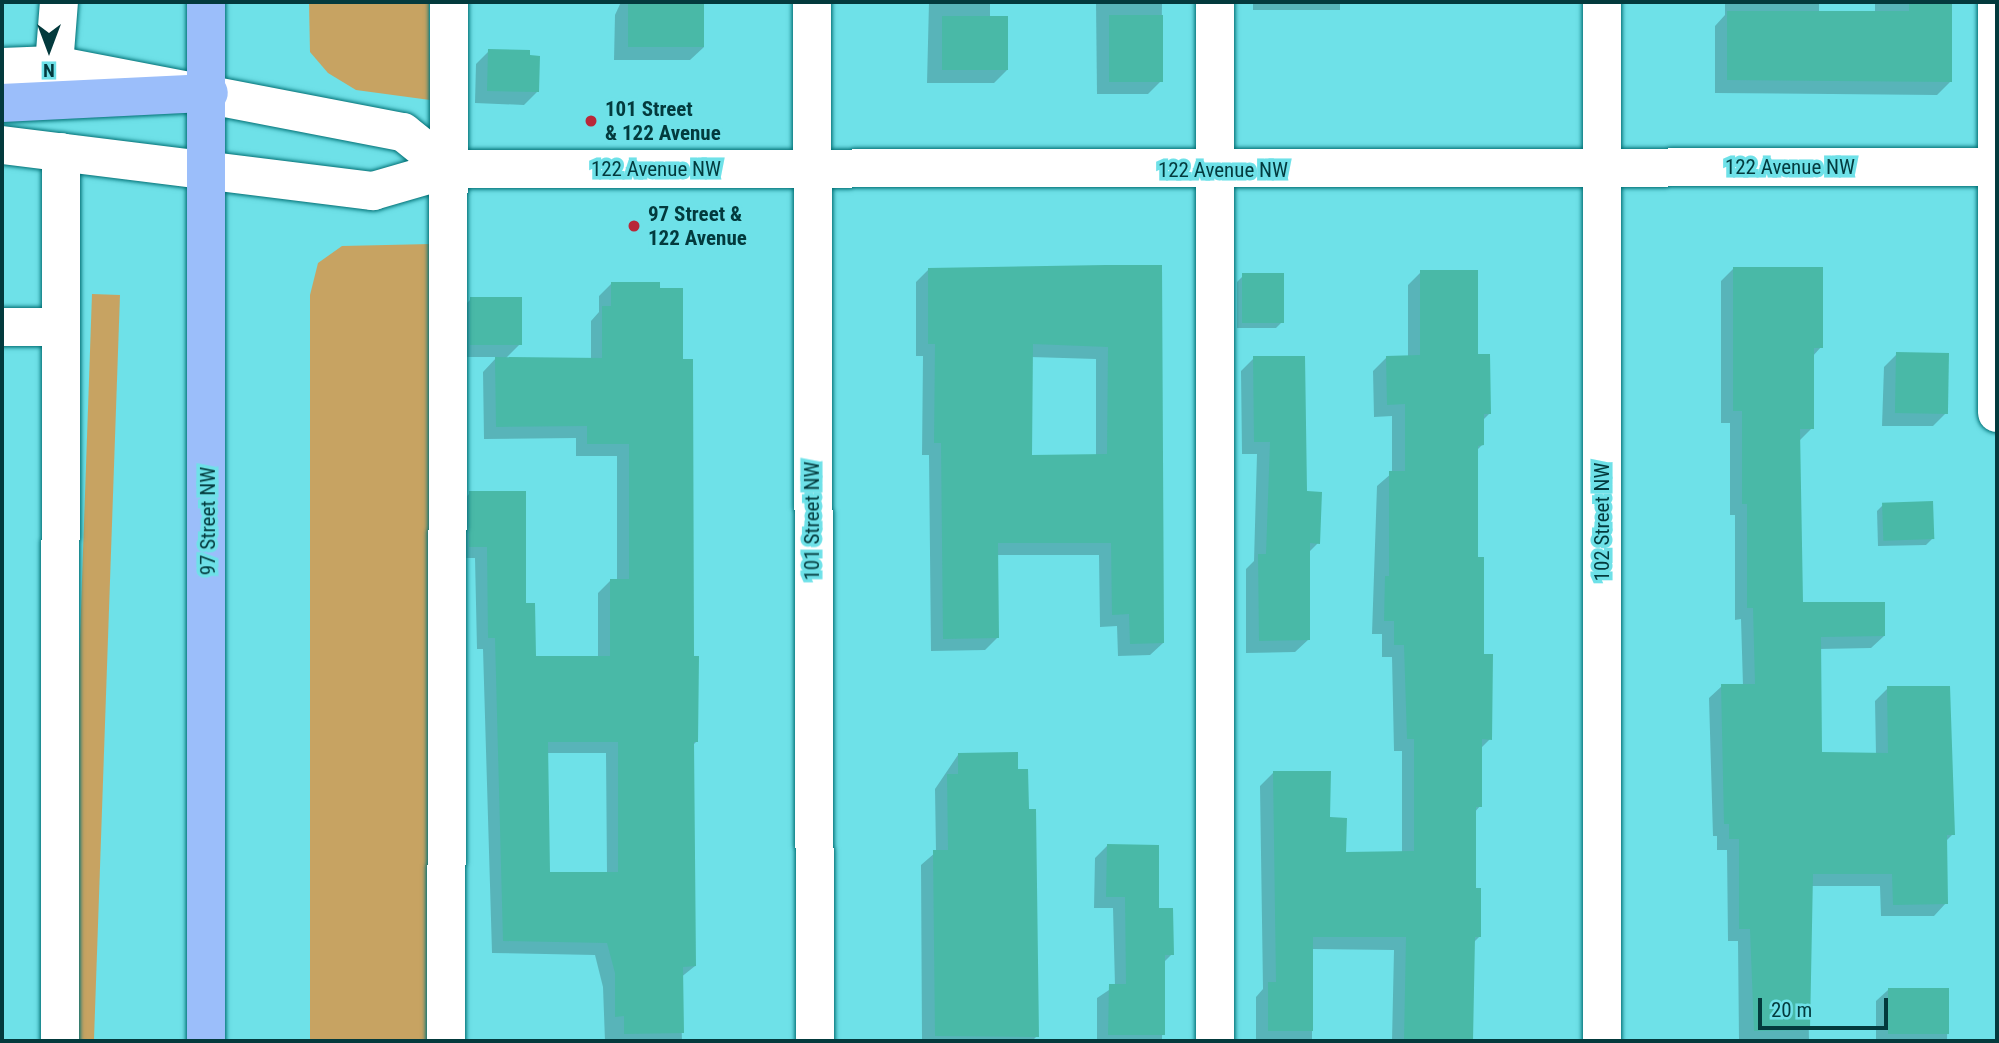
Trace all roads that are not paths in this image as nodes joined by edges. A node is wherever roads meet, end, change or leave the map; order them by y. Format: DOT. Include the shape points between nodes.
graph roads {
  1 [pos="59,2"];
  2 [pos="206,2"];
  3 [pos="449,2"];
  4 [pos="812,2"];
  5 [pos="1215,2"];
  6 [pos="1602,2"];
  7 [pos="1997,2"];
  8 [pos="54,65"];
  9 [pos="2,67"];
  10 [pos="209,93"];
  11 [pos="2,103"];
  12 [pos="2,145"];
  13 [pos="61,152"];
  14 [pos="1602,167"];
  15 [pos="1997,167"];
  16 [pos="449,169"];
  17 [pos="208,170"];
  18 [pos="810,170"];
  19 [pos="1216,170"];
  20 [pos="2,327"];
  21 [pos="61,327"];
  22 [pos="1997,413"];
  23 [pos="60,1041"];
  24 [pos="206,1041"];
  25 [pos="446,1041"];
  26 [pos="815,1041"];
  27 [pos="1215,1041"];
  28 [pos="1602,1041"];
  1 -- 8 [label="street"];
  2 -- 10 [label="main road, 97 Street NW"];
  3 -- 16 [label="street"];
  4 -- 18 [label="street, 101 Street NW"];
  5 -- 19 [label="street"];
  6 -- 14 [label="street, 102 Street NW"];
  7 -- 15 [label="street"];
  8 -- 9 [label="street"];
  8 -- 10 [label="street"];
  10 -- 11 [label="main road"];
  10 -- 16 [label="street" via="403,132"];
  10 -- 17 [label="main road, 97 Street NW"];
  12 -- 13 [label="street, 122 Avenue NW"];
  13 -- 17 [label="street, 122 Avenue NW"];
  13 -- 21 [label="street"];
  14 -- 15 [label="street, 122 Avenue NW"];
  14 -- 19 [label="street, 122 Avenue NW"];
  14 -- 28 [label="street, 102 Street NW"];
  15 -- 22 [label="street"];
  16 -- 17 [label="street, 122 Avenue NW" via="373,191"];
  16 -- 18 [label="street, 122 Avenue NW"];
  16 -- 25 [label="street"];
  17 -- 24 [label="main road, 97 Street NW"];
  18 -- 19 [label="street, 122 Avenue NW"];
  18 -- 26 [label="street, 101 Street NW"];
  19 -- 27 [label="street"];
  20 -- 21 [label="street"];
  21 -- 23 [label="street"];
}
